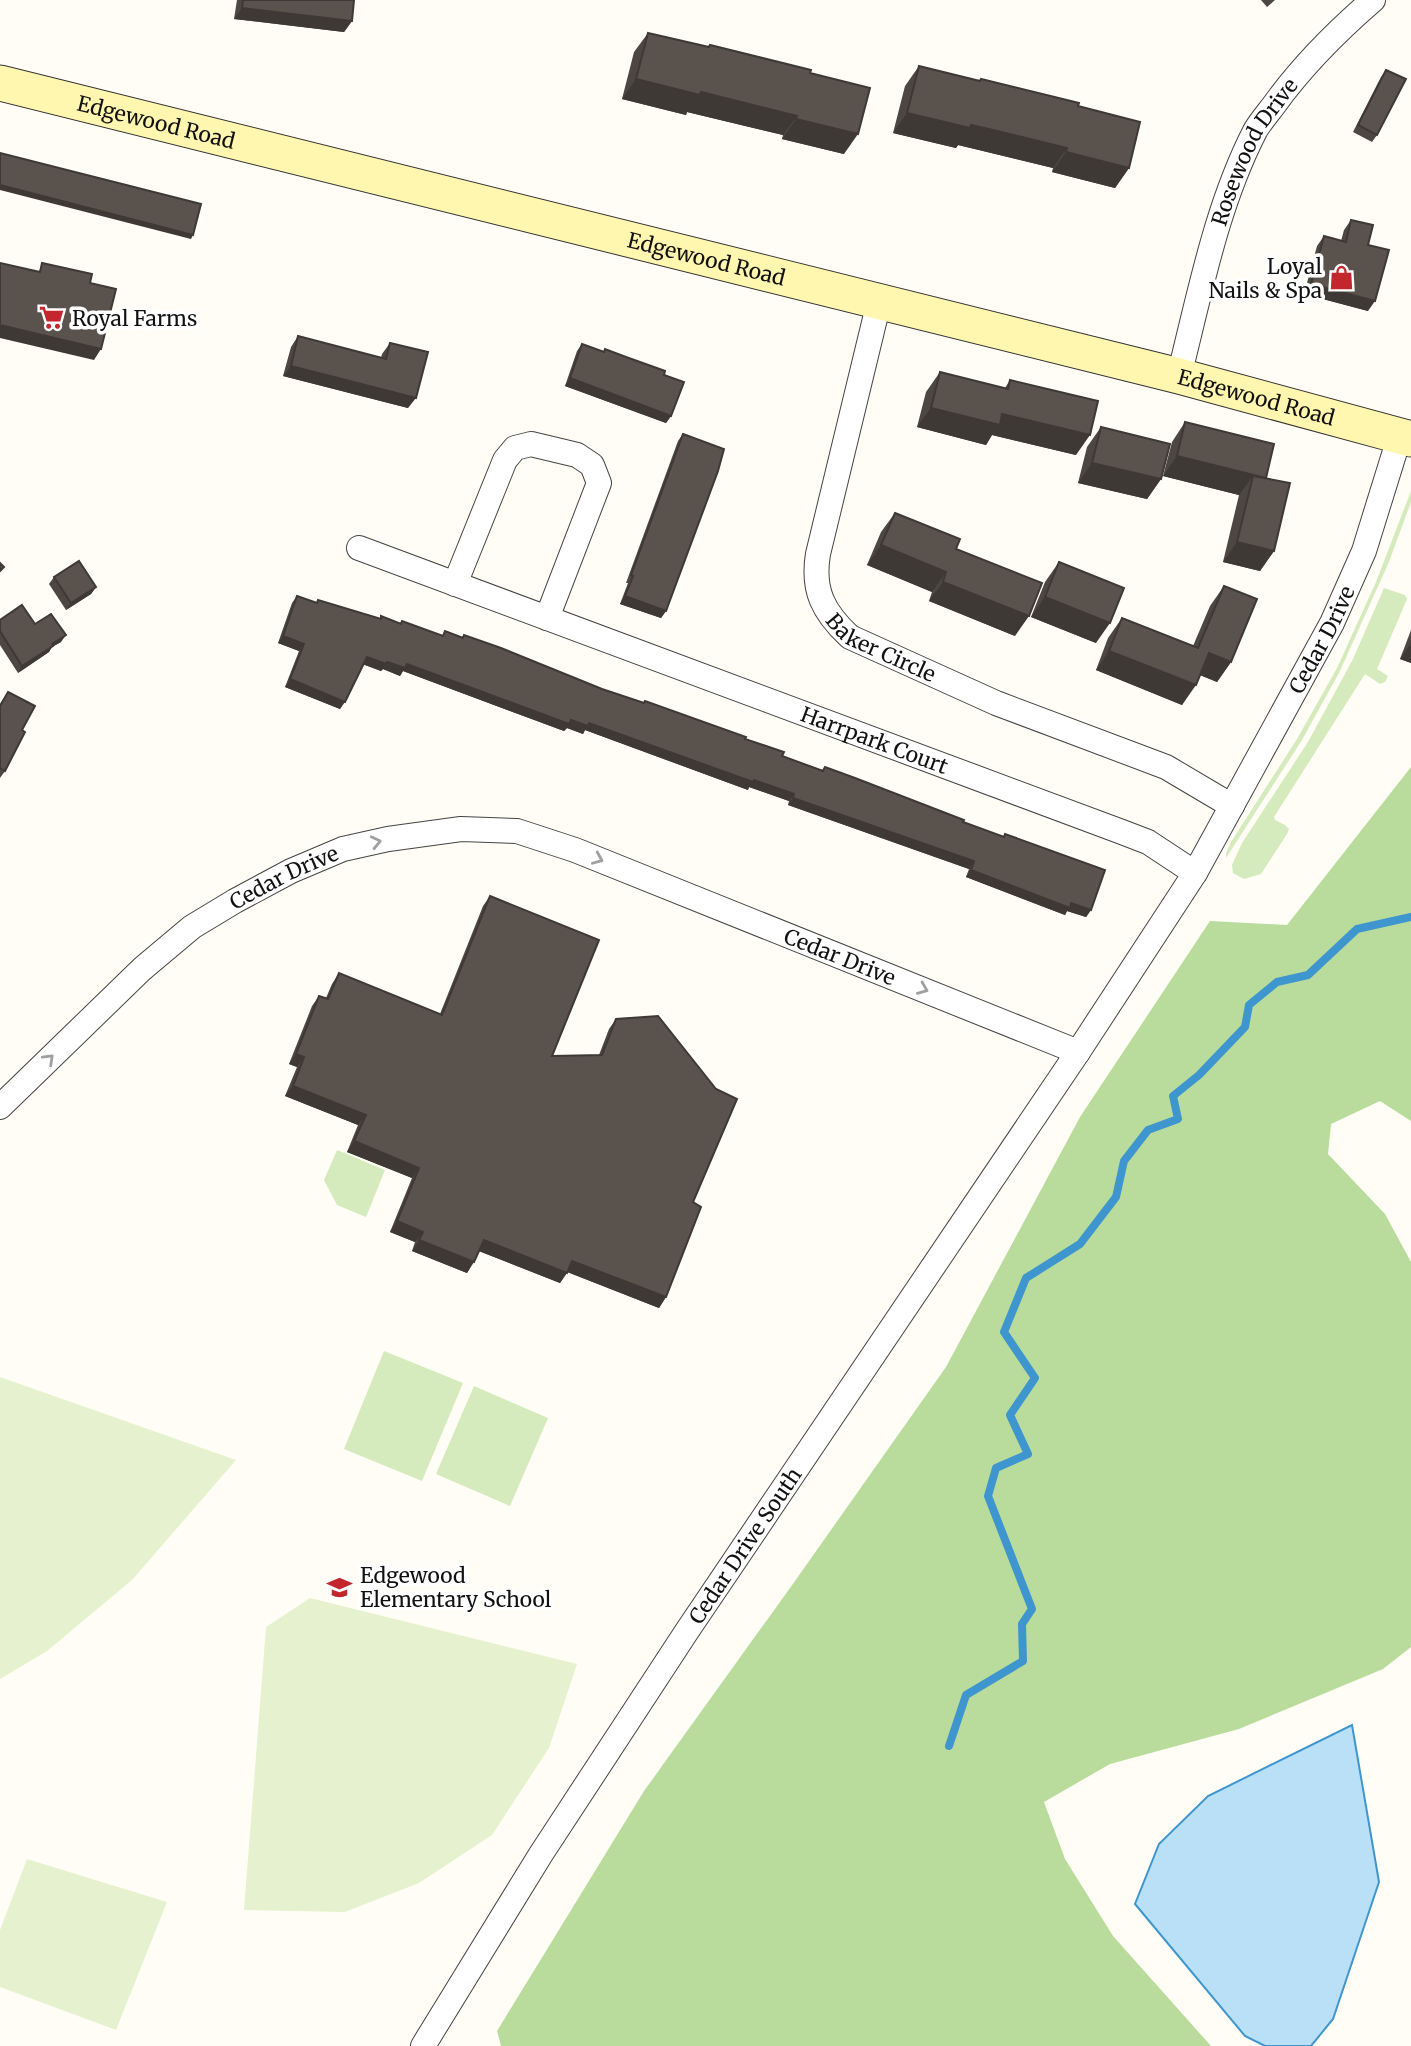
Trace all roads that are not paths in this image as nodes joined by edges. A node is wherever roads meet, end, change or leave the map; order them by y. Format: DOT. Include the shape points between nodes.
graph roads {
  1 [pos="1373,0"];
  2 [pos="0,83"];
  3 [pos="880,302"];
  4 [pos="1179,376"];
  5 [pos="1405,437"];
  6 [pos="359,548"];
  7 [pos="455,584"];
  8 [pos="547,618"];
  9 [pos="1232,806"];
  10 [pos="1195,873"];
  11 [pos="1078,1052"];
  12 [pos="0,1107"];
  13 [pos="423,2046"];
  1 -- 4 [label="street, Rosewood Drive" via="1293,78 1256,129 1230,187"];
  2 -- 3 [label="main road, Edgewood Road"];
  3 -- 4 [label="main road, Edgewood Road"];
  3 -- 9 [label="street, Baker Circle" via="814,574 821,601 833,621 849,636 996,703 1166,766"];
  4 -- 5 [label="main road, Edgewood Road"];
  5 -- 9 [label="street, Cedar Drive" via="1332,623"];
  6 -- 7 [label="street, Harrpark Court"];
  7 -- 8 [label="street, Harrpark Court"];
  7 -- 8 [label="street" via="505,460 515,448 531,444 577,455 592,465 599,483"];
  8 -- 10 [label="street, Harrpark Court" via="1148,842"];
  9 -- 10 [label="street, Cedar Drive"];
  10 -- 11 [label="street, Cedar Drive"];
  12 -- 11 [label="street, Cedar Drive, one-way" via="142,969 192,927 343,849 461,828 517,831 575,850"];
  11 -- 13 [label="street, Cedar Drive South" via="541,1854"];
}
